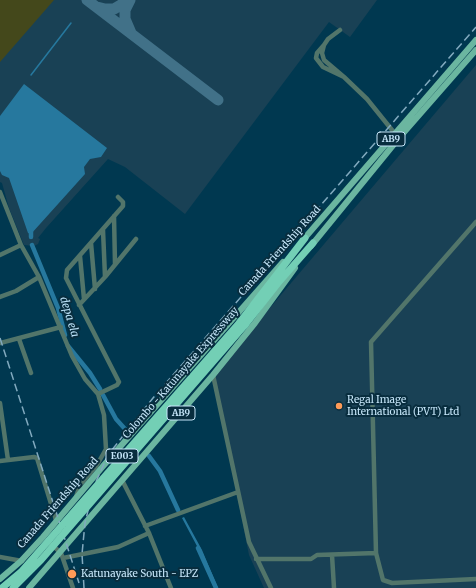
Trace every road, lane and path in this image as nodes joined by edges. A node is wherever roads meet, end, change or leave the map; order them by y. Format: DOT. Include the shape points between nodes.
graph roads {
  1 [pos="340,30"];
  2 [pos="476,40"];
  3 [pos="476,50"];
  4 [pos="397,136"];
  5 [pos="0,192"];
  6 [pos="118,197"];
  7 [pos="114,216"];
  8 [pos="476,222"];
  9 [pos="103,230"];
  10 [pos="305,238"];
  11 [pos="136,239"];
  12 [pos="313,242"];
  13 [pos="91,243"];
  14 [pos="21,245"];
  15 [pos="0,255"];
  16 [pos="80,256"];
  17 [pos="115,264"];
  18 [pos="39,277"];
  19 [pos="105,277"];
  20 [pos="94,289"];
  21 [pos="0,297"];
  22 [pos="84,299"];
  23 [pos="79,305"];
  24 [pos="242,323"];
  25 [pos="61,327"];
  26 [pos="19,339"];
  27 [pos="0,343"];
  28 [pos="31,373"];
  29 [pos="213,375"];
  30 [pos="98,394"];
  31 [pos="0,404"];
  32 [pos="2,431"];
  33 [pos="8,460"];
  34 [pos="0,461"];
  35 [pos="122,480"];
  36 [pos="238,492"];
  37 [pos="76,497"];
  38 [pos="56,520"];
  39 [pos="145,526"];
  40 [pos="149,533"];
  41 [pos="43,537"];
  42 [pos="376,552"];
  43 [pos="62,555"];
  44 [pos="332,555"];
  45 [pos="0,557"];
  46 [pos="256,559"];
  47 [pos="21,561"];
  48 [pos="41,576"];
  49 [pos="0,579"];
  50 [pos="476,579"];
  51 [pos="2,588"];
  52 [pos="13,588"];
  53 [pos="29,588"];
  54 [pos="73,588"];
  55 [pos="171,588"];
  56 [pos="272,588"];
  57 [pos="334,588"];
  1 -- 4 [label="street" via="324,45 324,60 367,99"];
  2 -- 4 [label="main road, Canada Friendship Road / AB9"];
  3 -- 4 [label="main road, Canada Friendship Road / AB9"];
  4 -- 10 [label="main road, Canada Friendship Road / AB9"];
  4 -- 12 [label="main road, Canada Friendship Road / AB9"];
  5 -- 14 [label="street"];
  6 -- 7 [label="street" via="123,206"];
  7 -- 9 [label="street"];
  7 -- 17 [label="street"];
  8 -- 42 [label="street" via="371,342"];
  9 -- 13 [label="street"];
  9 -- 19 [label="street"];
  10 -- 24 [label="highway, Colombo - Katunayake Expressway / E003"];
  10 -- 37 [label="main road, Canada Friendship Road / AB9"];
  11 -- 17 [label="street"];
  12 -- 24 [label="highway, Colombo - Katunayake Expressway / E003"];
  12 -- 29 [label="main road, Canada Friendship Road / AB9" via="255,323"];
  13 -- 16 [label="street"];
  13 -- 20 [label="street"];
  14 -- 15 [label="street"];
  14 -- 18 [label="street"];
  16 -- 22 [label="street"];
  16 -- 23 [label="street" via="67,270 66,278"];
  17 -- 19 [label="street"];
  18 -- 21 [label="street"];
  18 -- 25 [label="street"];
  19 -- 20 [label="street"];
  20 -- 22 [label="street"];
  22 -- 23 [label="street"];
  23 -- 30 [label="street" via="119,382"];
  24 -- 51 [label="highway, Colombo - Katunayake Expressway / E003, bridge" via="20,572"];
  24 -- 52 [label="highway, Colombo - Katunayake Expressway / E003, bridge" via="41,560"];
  25 -- 26 [label="street"];
  25 -- 30 [label="street" via="72,356 85,379"];
  26 -- 27 [label="street"];
  26 -- 28 [label="street"];
  29 -- 35 [label="main road, Canada Friendship Road / AB9"];
  29 -- 36 [label="street"];
  30 -- 37 [label="street" via="106,427 106,449 97,465 80,485"];
  31 -- 32 [label="street"];
  32 -- 33 [label="street"];
  33 -- 34 [label="street"];
  33 -- 38 [label="street" via="37,458"];
  35 -- 39 [label="street"];
  35 -- 43 [label="main road, Canada Friendship Road / AB9"];
  36 -- 39 [label="street"];
  36 -- 46 [label="street" via="249,542"];
  37 -- 38 [label="main road, Canada Friendship Road / AB9"];
  38 -- 41 [label="main road, Canada Friendship Road / AB9"];
  39 -- 40 [label="street"];
  40 -- 43 [label="street" via="118,546"];
  40 -- 55 [label="street"];
  41 -- 43 [label="street"];
  41 -- 47 [label="main road, Canada Friendship Road / AB9"];
  42 -- 44 [label="street"];
  42 -- 50 [label="street" via="383,580 392,583"];
  43 -- 48 [label="main road, Canada Friendship Road / AB9"];
  43 -- 54 [label="street"];
  44 -- 46 [label="street" via="317,555 311,559"];
  44 -- 57 [label="street"];
  45 -- 47 [label="street"];
  46 -- 56 [label="street"];
  47 -- 48 [label="street"];
  47 -- 49 [label="main road, Canada Friendship Road / AB9"];
  48 -- 53 [label="main road, Canada Friendship Road / AB9"];
}
